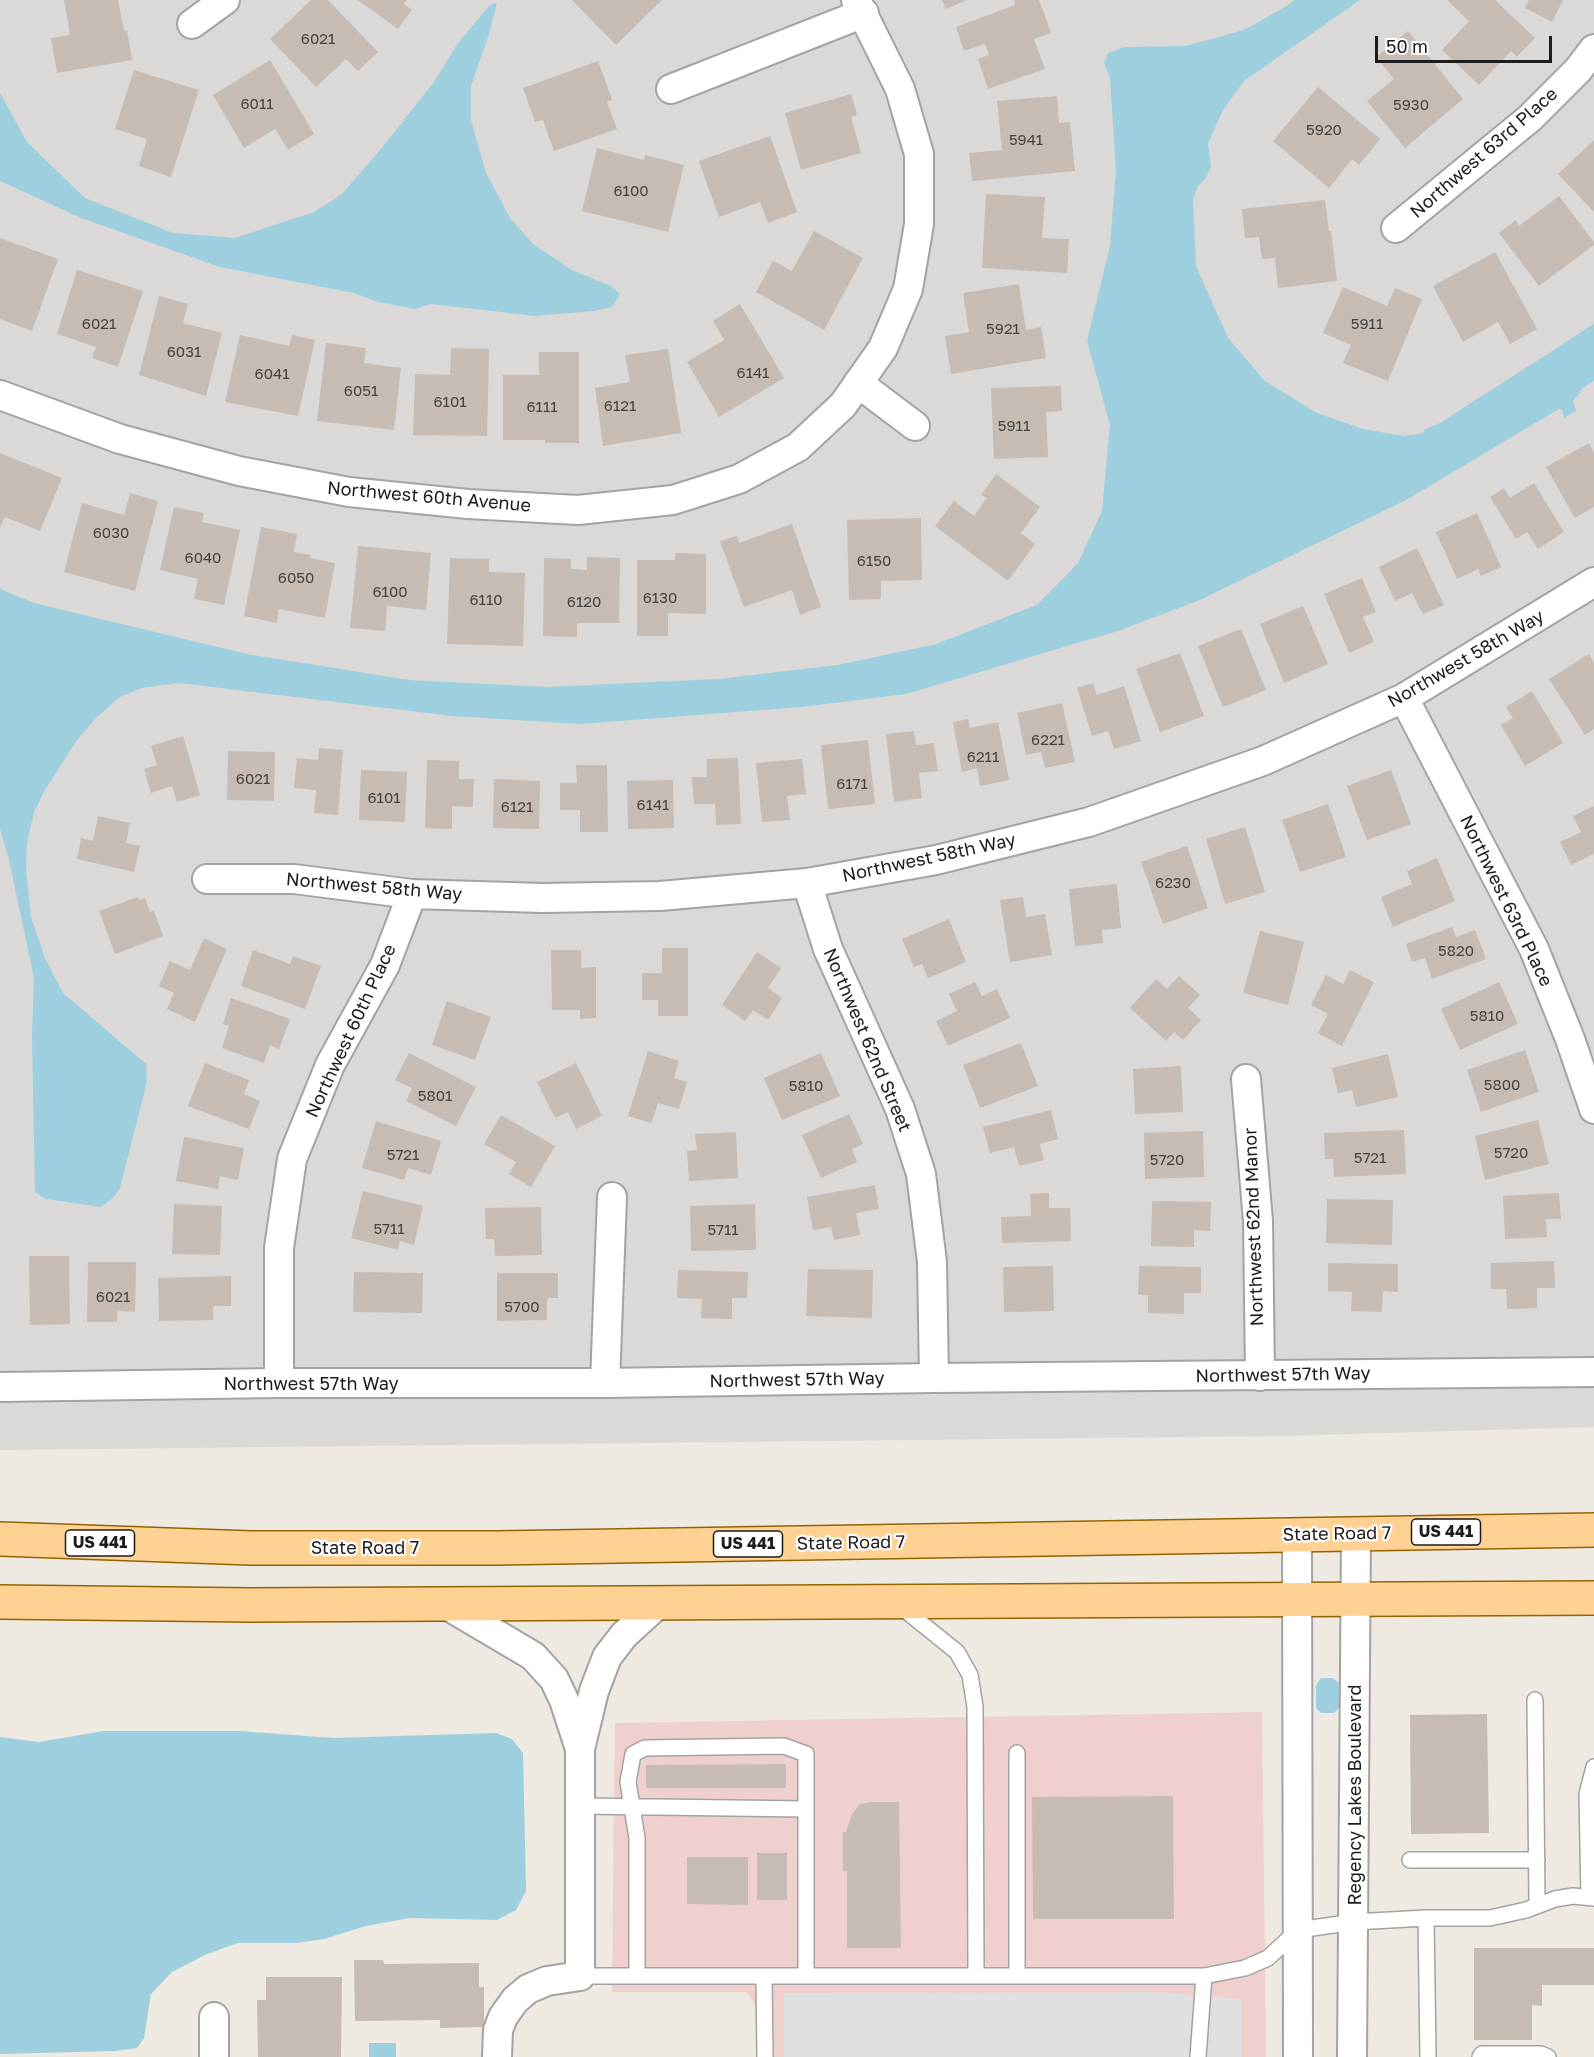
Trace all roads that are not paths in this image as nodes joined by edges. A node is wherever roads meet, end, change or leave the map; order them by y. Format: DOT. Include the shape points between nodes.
graph roads {
  1 [pos="225,0"];
  2 [pos="860,7"];
  3 [pos="192,24"];
  4 [pos="1594,49"];
  5 [pos="671,89"];
  6 [pos="1396,228"];
  7 [pos="851,394"];
  8 [pos="0,395"];
  9 [pos="915,426"];
  10 [pos="1594,582"];
  11 [pos="1404,698"];
  12 [pos="207,879"];
  13 [pos="807,883"];
  14 [pos="412,894"];
  15 [pos="1246,1079"];
  16 [pos="1594,1109"];
  17 [pos="612,1197"];
  18 [pos="1594,1372"];
  19 [pos="1260,1376"];
  20 [pos="934,1378"];
  21 [pos="279,1383"];
  22 [pos="604,1383"];
  23 [pos="0,1387"];
  24 [pos="1594,1530"];
  25 [pos="1297,1534"];
  26 [pos="1356,1534"];
  27 [pos="0,1539"];
  28 [pos="1594,1598"];
  29 [pos="1356,1599"];
  30 [pos="1298,1600"];
  31 [pos="0,1602"];
  32 [pos="896,1602"];
  33 [pos="659,1603"];
  34 [pos="445,1604"];
  35 [pos="1535,1700"];
  36 [pos="580,1749"];
  37 [pos="1017,1753"];
  38 [pos="1594,1767"];
  39 [pos="580,1806"];
  40 [pos="632,1807"];
  41 [pos="807,1809"];
  42 [pos="1410,1860"];
  43 [pos="1537,1860"];
  44 [pos="1592,1898"];
  45 [pos="1537,1906"];
  46 [pos="1426,1918"];
  47 [pos="1354,1922"];
  48 [pos="1298,1930"];
  49 [pos="580,1976"];
  50 [pos="637,1976"];
  51 [pos="764,1976"];
  52 [pos="807,1976"];
  53 [pos="976,1976"];
  54 [pos="1017,1976"];
  55 [pos="1204,1976"];
  56 [pos="214,2017"];
  57 [pos="214,2057"];
  58 [pos="497,2057"];
  59 [pos="765,2057"];
  60 [pos="1198,2057"];
  61 [pos="1298,2057"];
  62 [pos="1352,2057"];
  63 [pos="1428,2057"];
  64 [pos="1480,2057"];
  65 [pos="1548,2057"];
  1 -- 3 [label="street"];
  2 -- 5 [label="street"];
  2 -- 7 [label="street, Northwest 60th Avenue" via="900,89 919,154 919,224 908,289 883,348"];
  4 -- 6 [label="street, Northwest 63rd Place" via="1530,118"];
  7 -- 8 [label="street, Northwest 60th Avenue" via="798,447 739,479 673,500 578,510 349,492 239,471 120,439"];
  7 -- 9 [label="street"];
  10 -- 11 [label="street, Northwest 58th Way"];
  11 -- 13 [label="street, Northwest 58th Way" via="1263,761 1089,822 936,860"];
  11 -- 16 [label="street, Northwest 63rd Place" via="1534,949"];
  12 -- 14 [label="street, Northwest 58th Way" via="294,879"];
  13 -- 14 [label="street, Northwest 58th Way" via="660,896"];
  13 -- 20 [label="street, Northwest 62nd Street" via="828,949 900,1109 921,1174 932,1262"];
  14 -- 21 [label="street, Northwest 60th Place" via="385,965 330,1065 292,1159 279,1248"];
  15 -- 19 [label="street, Northwest 62nd Manor" via="1258,1221"];
  17 -- 22 [label="street"];
  18 -- 19 [label="street, Northwest 57th Way"];
  19 -- 20 [label="street, Northwest 57th Way"];
  20 -- 22 [label="street, Northwest 57th Way"];
  21 -- 22 [label="street, Northwest 57th Way"];
  21 -- 23 [label="street, Northwest 57th Way"];
  24 -- 26 [label="main road, State Road 7 / US 441"];
  25 -- 26 [label="main road, State Road 7 / US 441"];
  25 -- 27 [label="main road, State Road 7 / US 441" via="495,1548 251,1548"];
  25 -- 30 [label="street"];
  26 -- 29 [label="street, Regency Lakes Boulevard"];
  28 -- 29 [label="main road"];
  29 -- 30 [label="main road"];
  29 -- 47 [label="street, Regency Lakes Boulevard"];
  30 -- 32 [label="main road"];
  30 -- 48 [label="street"];
  31 -- 34 [label="main road"];
  32 -- 33 [label="main road"];
  32 -- 53 [label="lane" via="957,1652 970,1675 975,1707"];
  33 -- 34 [label="main road"];
  33 -- 36 [label="street" via="624,1635 607,1657"];
  34 -- 36 [label="street" via="533,1656 554,1680"];
  35 -- 43 [label="lane"];
  36 -- 39 [label="street"];
  37 -- 54 [label="lane"];
  38 -- 44 [label="lane" via="1587,1794"];
  39 -- 40 [label="lane"];
  39 -- 49 [label="street"];
  40 -- 41 [label="lane"];
  40 -- 41 [label="lane" via="628,1782 633,1754 645,1748 784,1746 807,1754"];
  40 -- 50 [label="lane" via="637,1838"];
  41 -- 52 [label="lane"];
  42 -- 43 [label="lane"];
  43 -- 45 [label="lane"];
  44 -- 45 [label="lane" via="1573,1896"];
  45 -- 46 [label="lane" via="1490,1918"];
  46 -- 47 [label="lane"];
  46 -- 63 [label="lane"];
  47 -- 48 [label="lane"];
  47 -- 62 [label="street, Regency Lakes Boulevard"];
  48 -- 55 [label="lane" via="1268,1958 1245,1968"];
  48 -- 61 [label="street"];
  49 -- 50 [label="lane"];
  49 -- 58 [label="street" via="547,1981 515,2000 498,2030"];
  50 -- 51 [label="lane"];
  51 -- 52 [label="lane"];
  51 -- 59 [label="lane"];
  52 -- 53 [label="lane"];
  53 -- 54 [label="lane"];
  54 -- 55 [label="lane"];
  55 -- 60 [label="lane"];
  56 -- 57 [label="street"];
  64 -- 65 [label="lane"];
}
